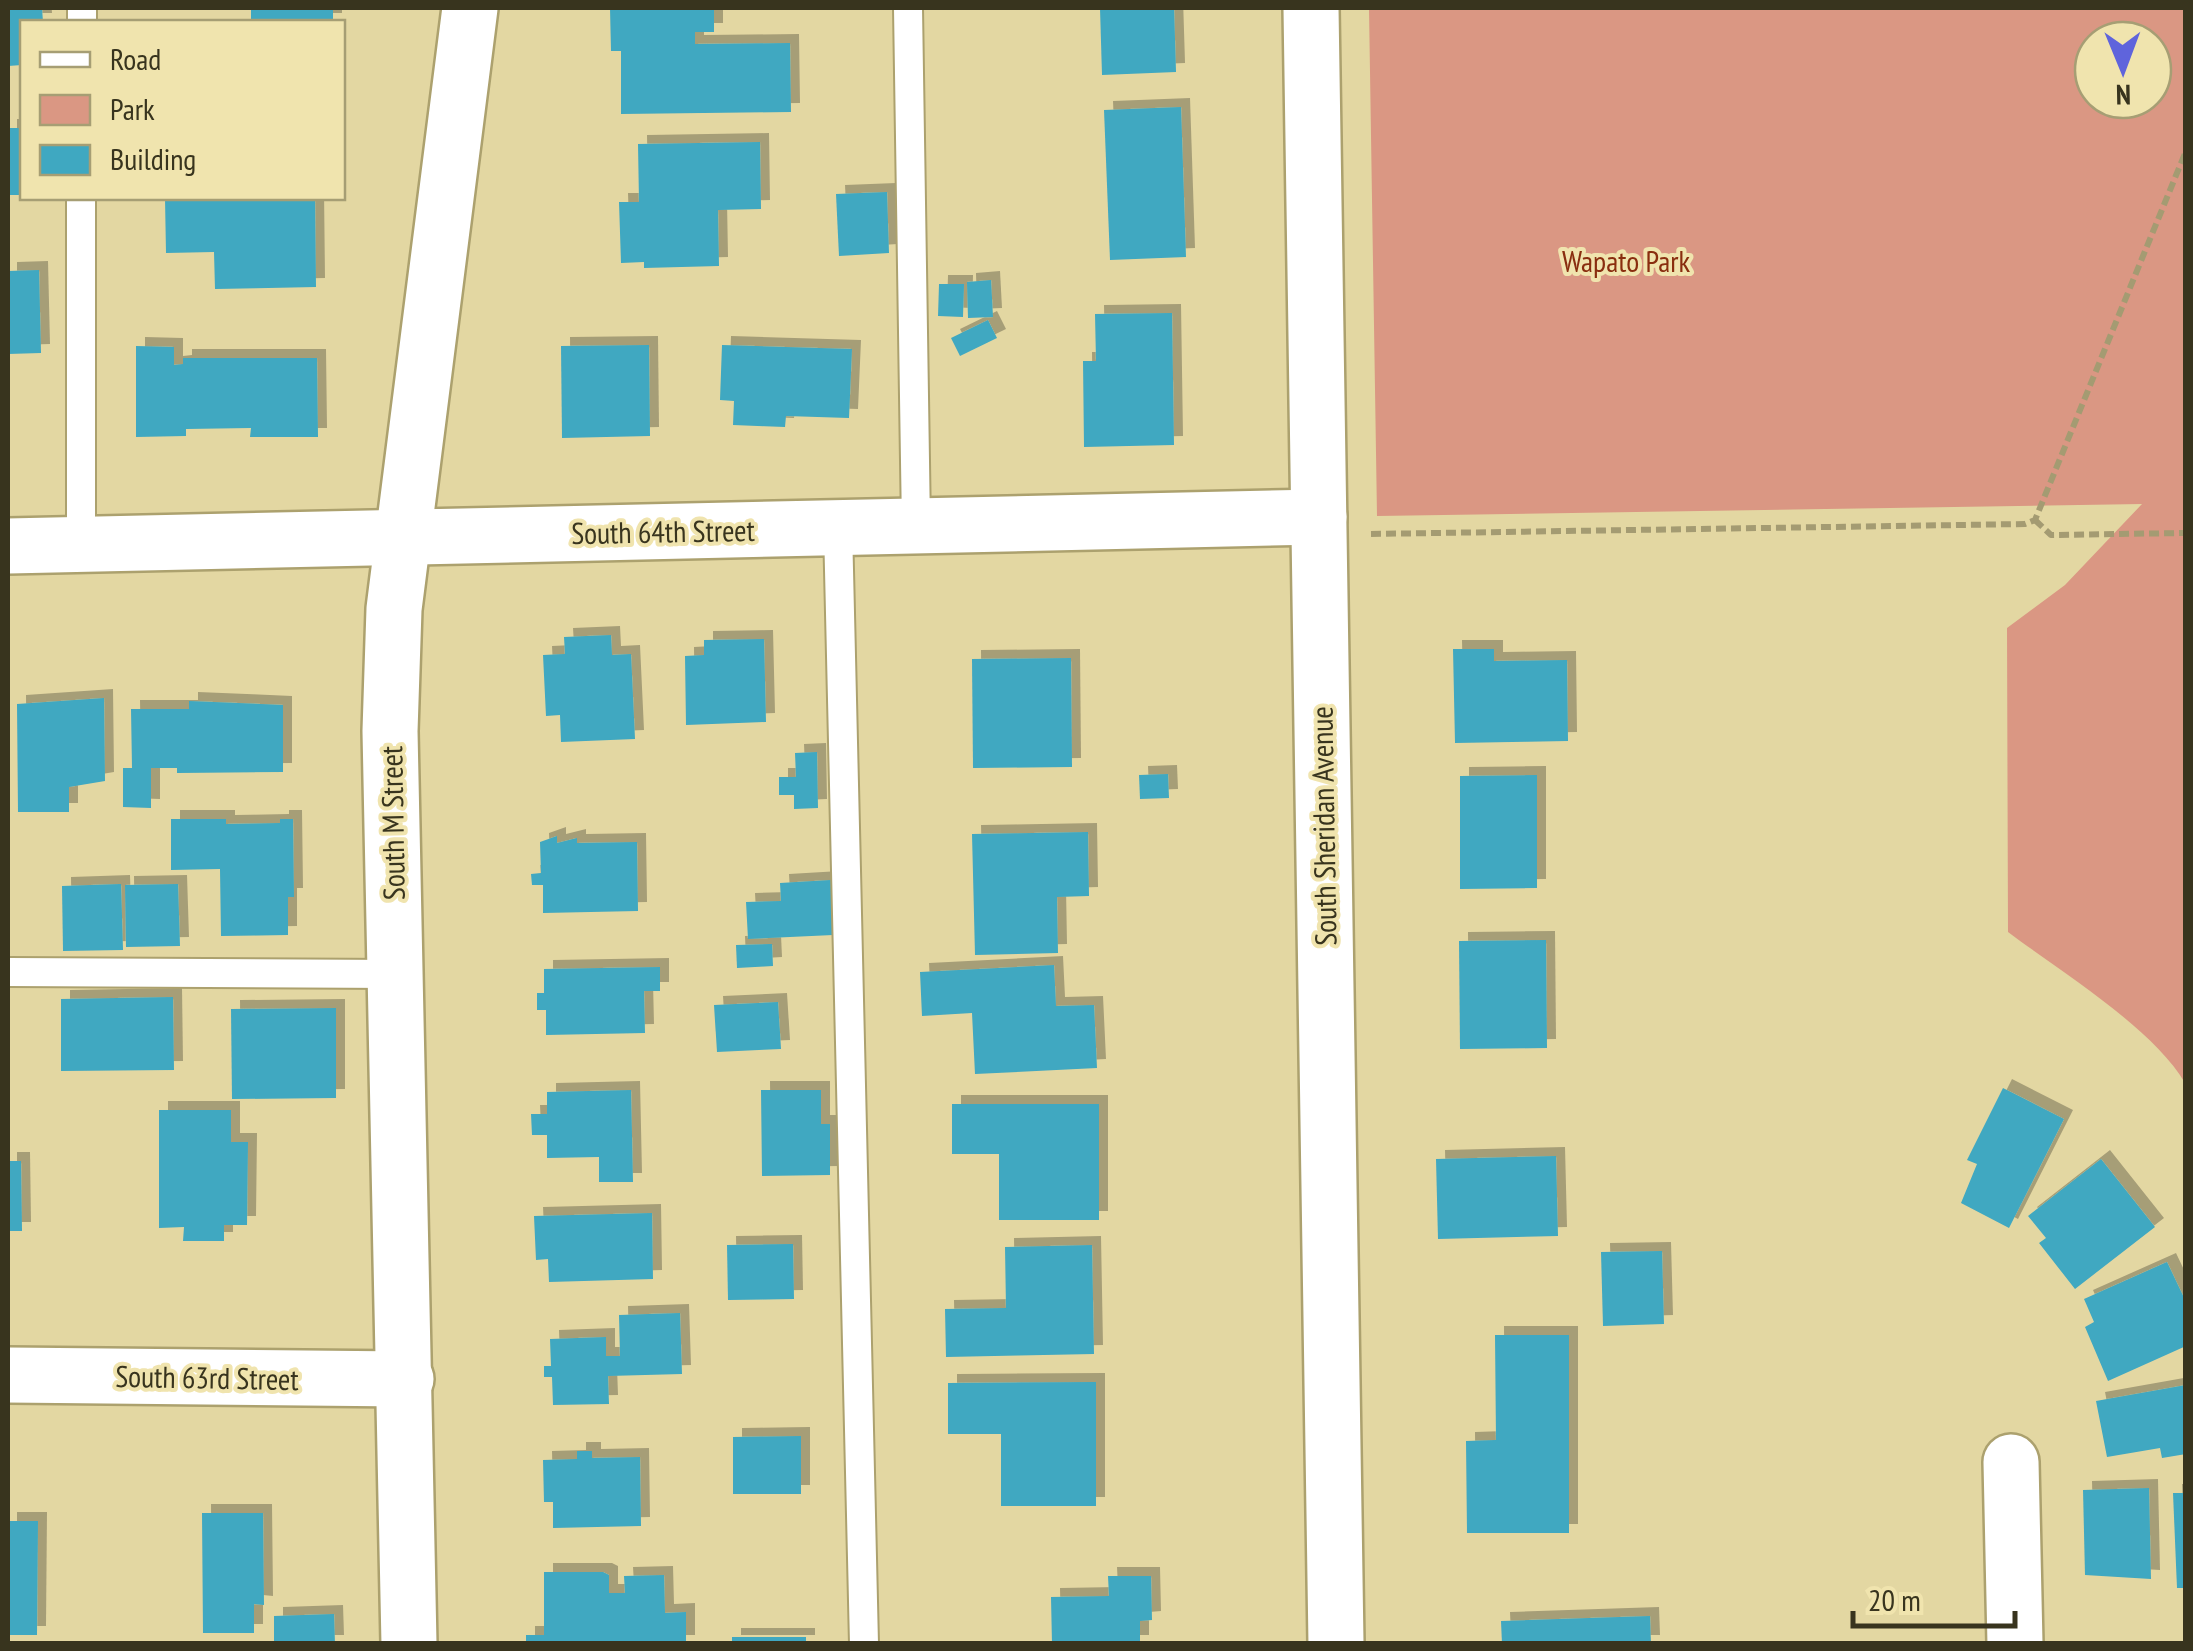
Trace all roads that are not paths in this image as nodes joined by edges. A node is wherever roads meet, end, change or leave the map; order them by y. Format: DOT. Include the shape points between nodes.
graph roads {
  1 [pos="470,8"];
  2 [pos="908,8"];
  3 [pos="1311,8"];
  4 [pos="82,200"];
  5 [pos="1319,517"];
  6 [pos="916,526"];
  7 [pos="838,527"];
  8 [pos="403,538"];
  9 [pos="81,544"];
  10 [pos="8,546"];
  11 [pos="8,972"];
  12 [pos="396,974"];
  13 [pos="8,1374"];
  14 [pos="406,1380"];
  15 [pos="2010,1462"];
  16 [pos="409,1644"];
  17 [pos="864,1644"];
  18 [pos="1336,1644"];
  19 [pos="2015,1644"];
  1 -- 8 [label="street, South M Street"];
  2 -- 6 [label="lane"];
  3 -- 5 [label="street, South Sheridan Avenue"];
  4 -- 9 [label="lane"];
  5 -- 6 [label="street, South 64th Street"];
  5 -- 18 [label="street, South Sheridan Avenue"];
  6 -- 7 [label="street, South 64th Street"];
  7 -- 8 [label="street, South 64th Street"];
  7 -- 17 [label="lane"];
  8 -- 9 [label="street, South 64th Street"];
  8 -- 12 [label="street, South M Street" via="390,731"];
  9 -- 10 [label="street, South 64th Street"];
  11 -- 12 [label="lane"];
  12 -- 14 [label="street, South M Street"];
  13 -- 14 [label="street, South 63rd Street"];
  14 -- 16 [label="street, South M Street"];
  15 -- 19 [label="street"];
}
